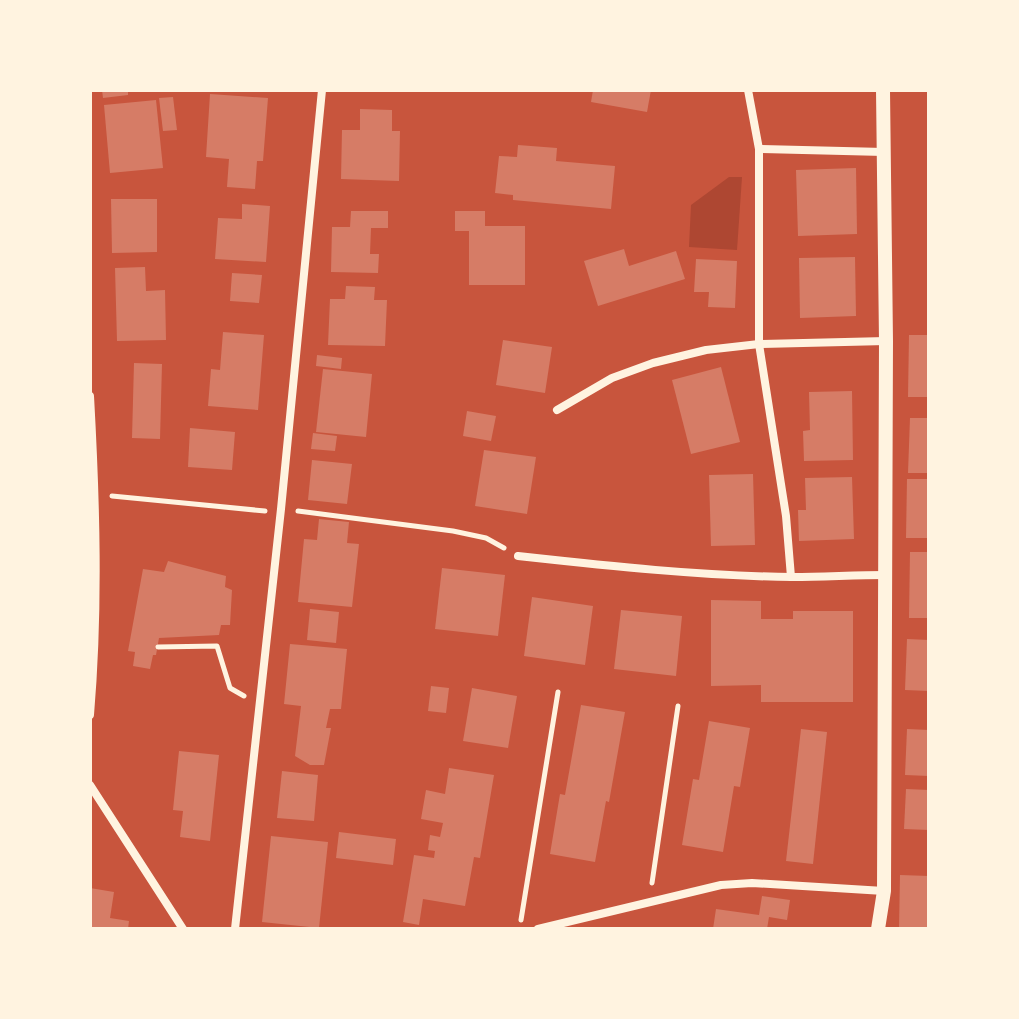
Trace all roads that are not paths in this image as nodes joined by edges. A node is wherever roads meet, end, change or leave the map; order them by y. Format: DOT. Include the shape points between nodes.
graph roads {
  1 [pos="322,90"];
  2 [pos="748,90"];
  3 [pos="883,90"];
  4 [pos="759,149"];
  5 [pos="884,152"];
  6 [pos="886,341"];
  7 [pos="759,344"];
  8 [pos="90,396"];
  9 [pos="557,410"];
  10 [pos="518,556"];
  11 [pos="885,575"];
  12 [pos="791,577"];
  13 [pos="90,715"];
  14 [pos="90,785"];
  15 [pos="884,891"];
  16 [pos="183,929"];
  17 [pos="235,929"];
  18 [pos="538,929"];
  19 [pos="878,929"];
  1 -- 17 [label="street"];
  2 -- 4 [label="street"];
  3 -- 5 [label="street"];
  4 -- 5 [label="street"];
  4 -- 7 [label="street"];
  5 -- 6 [label="street"];
  6 -- 7 [label="street"];
  6 -- 11 [label="street"];
  7 -- 9 [label="street" via="653,363 612,378"];
  7 -- 12 [label="street"];
  8 -- 13 [label="street" via="96,626"];
  10 -- 12 [label="street"];
  11 -- 12 [label="street"];
  11 -- 15 [label="street"];
  14 -- 16 [label="street"];
  15 -- 18 [label="street" via="721,885"];
  15 -- 19 [label="street"];
}
